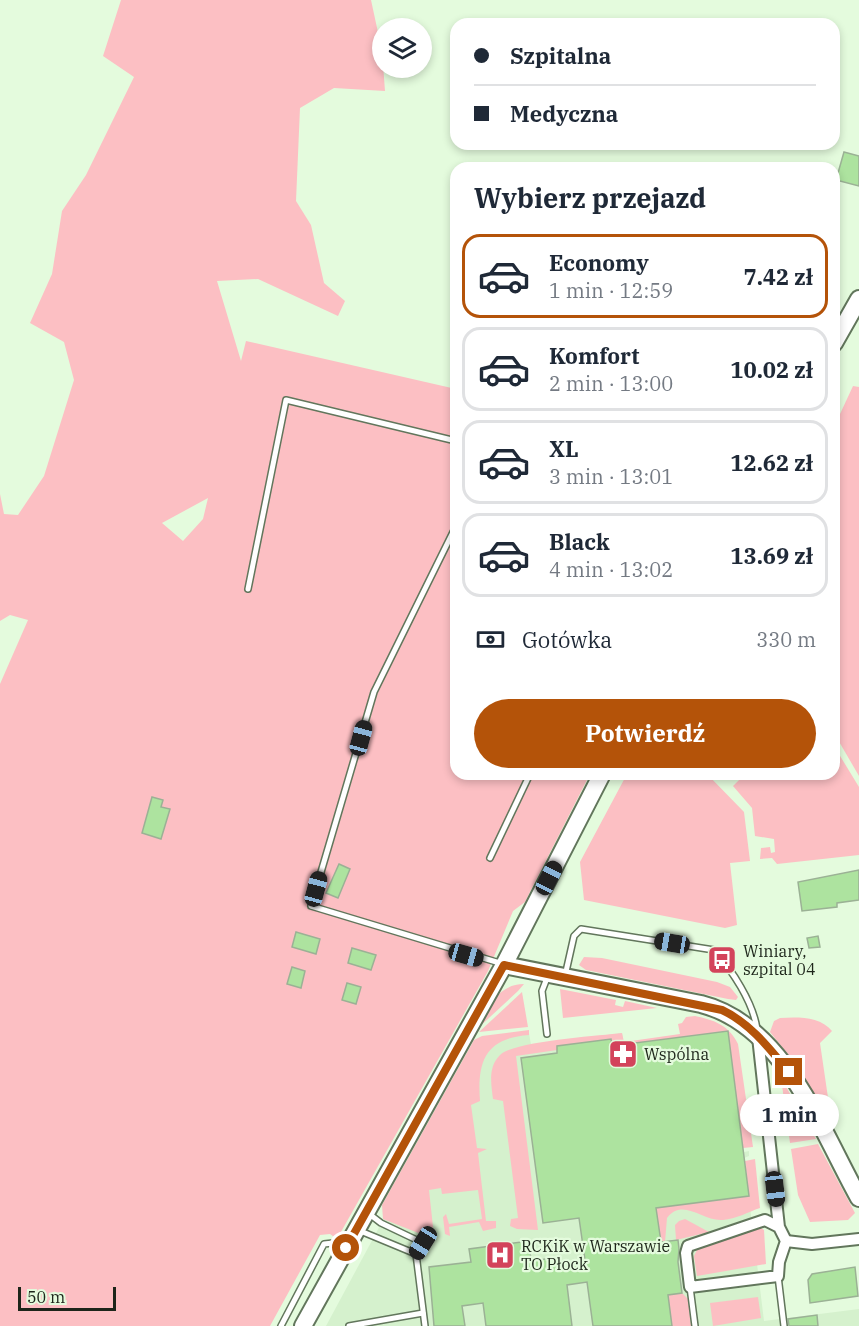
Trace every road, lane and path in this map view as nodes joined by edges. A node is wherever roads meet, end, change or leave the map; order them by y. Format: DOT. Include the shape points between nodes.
graph roads {
  1 [pos="858,302"];
  2 [pos="840,334"];
  3 [pos="450,440"];
  4 [pos="450,538"];
  5 [pos="248,589"];
  6 [pos="527,780"];
  7 [pos="599,780"];
  8 [pos="490,858"];
  9 [pos="504,965"];
  10 [pos="557,975"];
  11 [pos="547,1034"];
  12 [pos="758,1036"];
  13 [pos="859,1198"];
  14 [pos="366,1212"];
  15 [pos="779,1227"];
  16 [pos="357,1229"];
  17 [pos="859,1239"];
  18 [pos="786,1241"];
  19 [pos="346,1248"];
  20 [pos="416,1254"];
  21 [pos="778,1276"];
  22 [pos="690,1287"];
  23 [pos="423,1312"];
  24 [pos="281,1326"];
  25 [pos="303,1326"];
  26 [pos="349,1326"];
  27 [pos="425,1326"];
  28 [pos="695,1326"];
  29 [pos="784,1326"];
  1 -- 2 [label="street"];
  3 -- 5 [label="lane" via="286,400"];
  4 -- 9 [label="lane" via="374,692 312,906"];
  6 -- 8 [label="lane"];
  7 -- 9 [label="street"];
  9 -- 10 [label="street"];
  9 -- 14 [label="street"];
  10 -- 11 [label="lane" via="542,991"];
  10 -- 12 [label="street" via="715,1008 739,1019"];
  10 -- 12 [label="lane" via="581,929 714,950 747,1001"];
  12 -- 13 [label="street" via="789,1072"];
  12 -- 15 [label="street"];
  14 -- 16 [label="street"];
  14 -- 20 [label="lane" via="423,1243"];
  15 -- 18 [label="street"];
  15 -- 22 [label="street" via="765,1220 688,1246"];
  16 -- 19 [label="street"];
  16 -- 20 [label="lane"];
  17 -- 18 [label="street" via="812,1244"];
  18 -- 21 [label="street"];
  19 -- 24 [label="lane" via="324,1244"];
  19 -- 25 [label="street"];
  20 -- 23 [label="lane"];
  21 -- 22 [label="street"];
  21 -- 29 [label="lane"];
  22 -- 28 [label="lane"];
  23 -- 26 [label="lane"];
  23 -- 27 [label="lane"];
}
